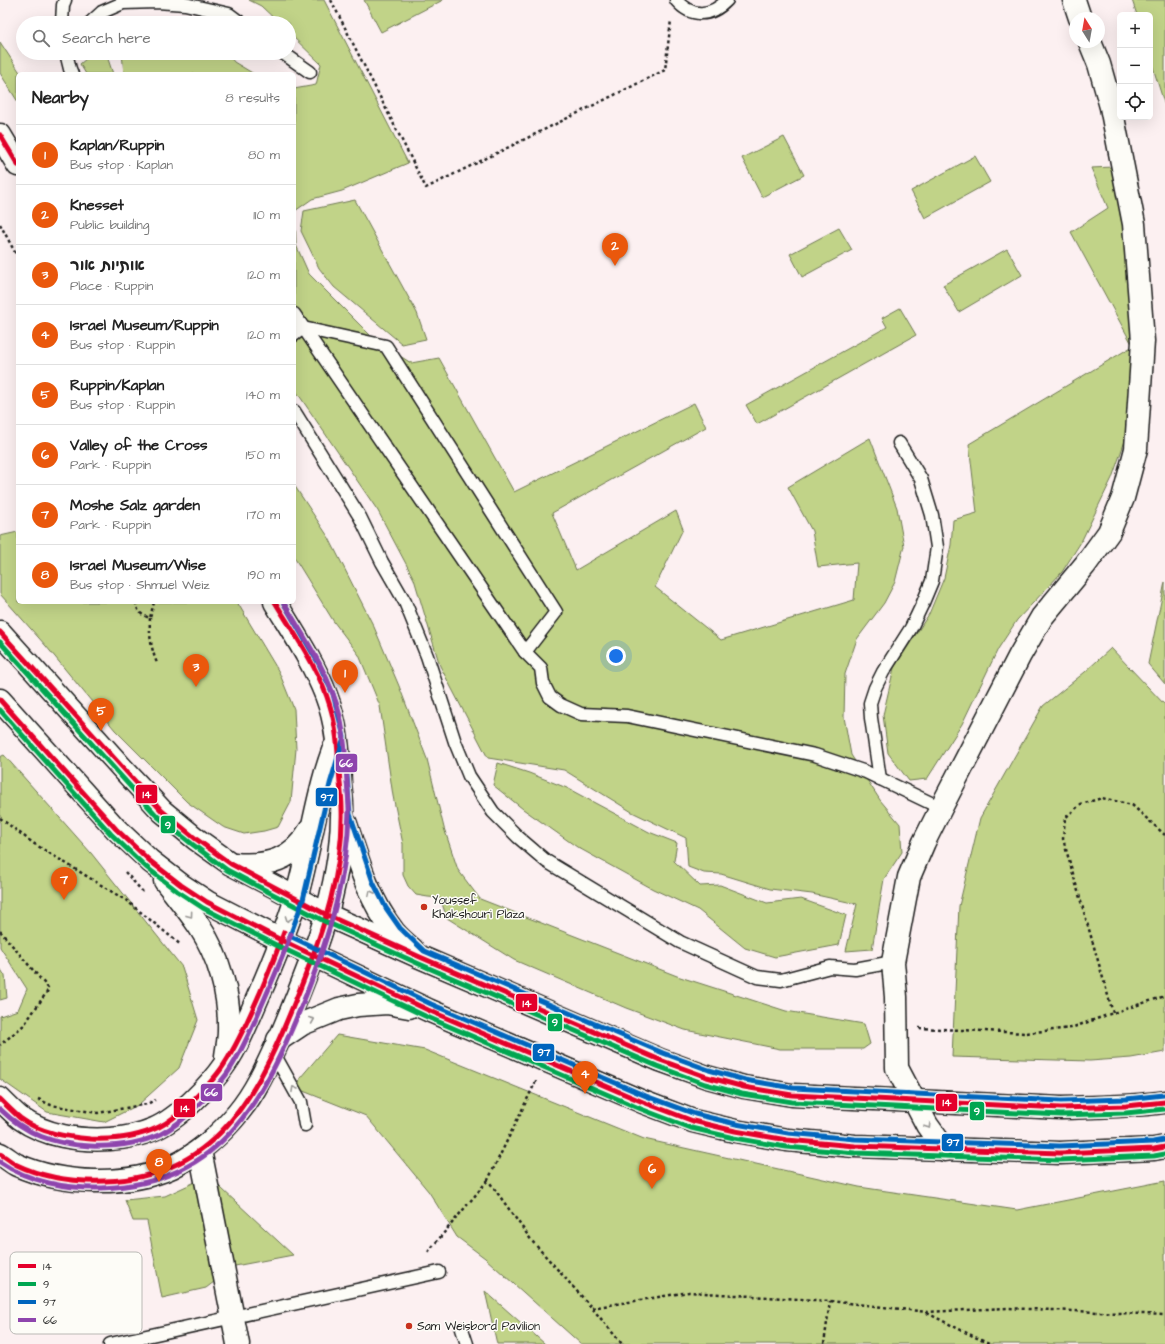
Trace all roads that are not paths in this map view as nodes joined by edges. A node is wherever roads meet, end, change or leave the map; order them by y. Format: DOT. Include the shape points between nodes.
graph roads {
  1 [pos="65,0"];
  2 [pos="676,0"];
  3 [pos="727,0"];
  4 [pos="1074,0"];
  5 [pos="1078,12"];
  6 [pos="62,16"];
  7 [pos="98,16"];
  8 [pos="232,16"];
  9 [pos="1092,48"];
  10 [pos="68,60"];
  11 [pos="293,60"];
  12 [pos="71,72"];
  13 [pos="310,72"];
  14 [pos="0,135"];
  15 [pos="16,162"];
  16 [pos="296,321"];
  17 [pos="299,331"];
  18 [pos="296,414"];
  19 [pos="899,443"];
  20 [pos="276,604"];
  21 [pos="0,632"];
  22 [pos="525,652"];
  23 [pos="0,700"];
  24 [pos="337,737"];
  25 [pos="880,779"];
  26 [pos="941,808"];
  27 [pos="342,815"];
  28 [pos="314,824"];
  29 [pos="150,861"];
  30 [pos="231,864"];
  31 [pos="296,898"];
  32 [pos="327,915"];
  33 [pos="281,940"];
  34 [pos="313,956"];
  35 [pos="420,957"];
  36 [pos="893,962"];
  37 [pos="428,1010"];
  38 [pos="276,1046"];
  39 [pos="224,1065"];
  40 [pos="0,1099"];
  41 [pos="914,1101"];
  42 [pos="1165,1102"];
  43 [pos="305,1125"];
  44 [pos="1165,1147"];
  45 [pos="200,1150"];
  46 [pos="945,1150"];
  47 [pos="0,1154"];
  48 [pos="0,1168"];
  49 [pos="42,1173"];
  50 [pos="439,1272"];
  51 [pos="232,1318"];
  52 [pos="462,1329"];
  53 [pos="110,1344"];
  54 [pos="238,1344"];
  55 [pos="467,1344"];
  1 -- 6 [label="lane"];
  2 -- 3 [label="lane" via="691,12 701,13 712,12"];
  4 -- 5 [label="street"];
  7 -- 8 [label="lane" via="123,3 157,2 185,4"];
  9 -- 26 [label="street" via="1111,107 1134,224 1143,340 1136,449 1123,498 1109,532 1085,566 1042,616"];
  10 -- 12 [label="lane"];
  11 -- 13 [label="lane"];
  14 -- 15 [label="street"];
  16 -- 17 [label="lane"];
  17 -- 22 [label="lane"];
  17 -- 22 [label="lane" via="386,346 556,612"];
  18 -- 36 [label="lane" via="360,517 405,602 427,656 469,776 493,812 518,837 546,861 680,942 757,977 781,980 830,967 855,969"];
  19 -- 25 [label="lane" via="921,479 932,515 937,547 932,581 922,605 911,628 883,672 870,703"];
  20 -- 24 [label="street" via="313,667 326,696"];
  21 -- 30 [label="street" via="162,811"];
  22 -- 25 [label="lane" via="541,668 543,683 550,697 581,714 627,716 815,755"];
  23 -- 29 [label="street" via="116,829"];
  24 -- 27 [label="street"];
  24 -- 28 [label="street" via="323,782"];
  25 -- 26 [label="lane"];
  26 -- 36 [label="street" via="909,877"];
  27 -- 32 [label="street" via="335,881"];
  35 -- 27 [label="street, one-way" via="394,933 380,912 367,885"];
  28 -- 30 [label="street" via="305,840 281,858 263,865"];
  28 -- 31 [label="street"];
  29 -- 33 [label="street" via="207,902"];
  29 -- 39 [label="street, one-way" via="199,927 219,968 224,986 229,1031"];
  30 -- 31 [label="street"];
  31 -- 32 [label="street"];
  31 -- 33 [label="street, one-way"];
  32 -- 34 [label="street"];
  32 -- 35 [label="street"];
  33 -- 34 [label="street"];
  33 -- 39 [label="street" via="239,1040"];
  34 -- 37 [label="street"];
  34 -- 38 [label="street"];
  35 -- 41 [label="street" via="660,1060 707,1077 744,1087 792,1095"];
  36 -- 41 [label="street" via="897,1068"];
  38 -- 37 [label="street, one-way" via="302,1024 333,1011 358,1005 387,1003"];
  37 -- 46 [label="street" via="693,1121 787,1140"];
  43 -- 38 [label="lane, one-way" via="301,1102"];
  38 -- 45 [label="street" via="261,1078 239,1112"];
  39 -- 40 [label="street" via="203,1091 175,1116 155,1129 121,1138 78,1138 53,1133 35,1127 19,1117"];
  41 -- 42 [label="street" via="1061,1108"];
  41 -- 46 [label="street, one-way"];
  44 -- 46 [label="street" via="1060,1153"];
  45 -- 49 [label="street" via="173,1166 124,1180 74,1180"];
  45 -- 51 [label="street"];
  47 -- 49 [label="street" via="17,1165"];
  48 -- 49 [label="street"];
  50 -- 51 [label="lane"];
  51 -- 53 [label="lane"];
  51 -- 54 [label="street"];
  52 -- 55 [label="lane"];
}
